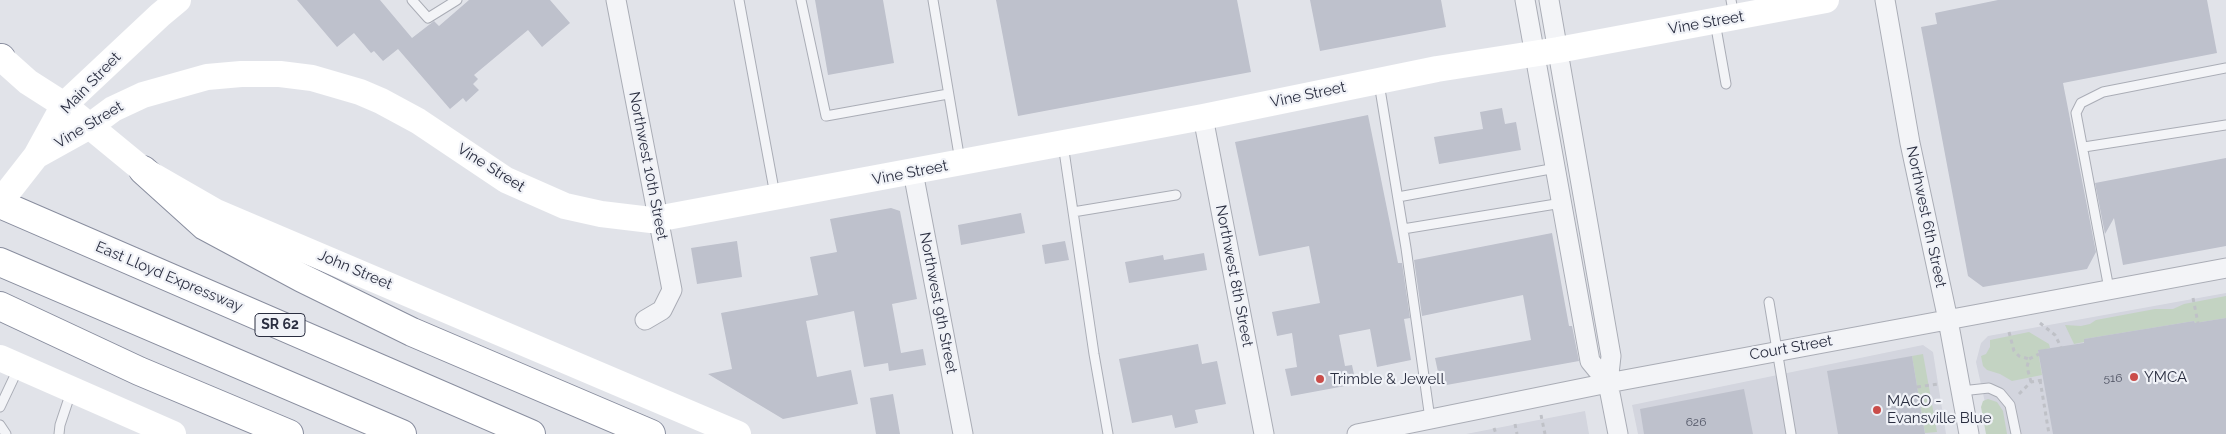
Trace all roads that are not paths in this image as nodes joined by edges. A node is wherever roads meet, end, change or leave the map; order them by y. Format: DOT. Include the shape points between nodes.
graph roads {
  1 [pos="178,0"];
  2 [pos="412,0"];
  3 [pos="458,0"];
  4 [pos="616,0"];
  5 [pos="739,0"];
  6 [pos="801,0"];
  7 [pos="933,0"];
  8 [pos="1525,0"];
  9 [pos="1549,0"];
  10 [pos="1885,0"];
  11 [pos="1816,1"];
  12 [pos="1727,13"];
  13 [pos="1546,52"];
  14 [pos="0,58"];
  15 [pos="2226,68"];
  16 [pos="1379,81"];
  17 [pos="1726,84"];
  18 [pos="948,94"];
  19 [pos="64,105"];
  20 [pos="1203,118"];
  21 [pos="2226,124"];
  22 [pos="90,126"];
  23 [pos="1062,144"];
  24 [pos="2084,147"];
  25 [pos="36,156"];
  26 [pos="961,163"];
  27 [pos="1556,168"];
  28 [pos="143,170"];
  29 [pos="912,172"];
  30 [pos="1176,195"];
  31 [pos="1398,197"];
  32 [pos="776,198"];
  33 [pos="0,203"];
  34 [pos="1562,203"];
  35 [pos="1073,212"];
  36 [pos="658,219"];
  37 [pos="1403,229"];
  38 [pos="0,262"];
  39 [pos="2226,268"];
  40 [pos="2109,289"];
  41 [pos="1769,302"];
  42 [pos="0,306"];
  43 [pos="644,320"];
  44 [pos="1948,320"];
  45 [pos="1776,351"];
  46 [pos="10,362"];
  47 [pos="1608,383"];
  48 [pos="72,389"];
  49 [pos="1962,391"];
  50 [pos="0,408"];
  51 [pos="1430,419"];
  52 [pos="0,424"];
  53 [pos="6,434"];
  54 [pos="59,434"];
  55 [pos="173,434"];
  56 [pos="290,434"];
  57 [pos="402,434"];
  58 [pos="532,434"];
  59 [pos="651,434"];
  60 [pos="738,434"];
  61 [pos="963,434"];
  62 [pos="1108,434"];
  63 [pos="1264,434"];
  64 [pos="1357,434"];
  65 [pos="1618,434"];
  66 [pos="1791,434"];
  67 [pos="1969,434"];
  68 [pos="2016,434"];
  1 -- 19 [label="main road, Main Street"];
  2 -- 3 [label="lane" via="428,18"];
  4 -- 36 [label="street, Northwest 10th Street"];
  5 -- 32 [label="lane"];
  6 -- 18 [label="lane" via="826,116"];
  7 -- 18 [label="lane"];
  8 -- 13 [label="street"];
  9 -- 13 [label="street"];
  10 -- 44 [label="street, Northwest 6th Street" via="1910,144"];
  11 -- 12 [label="main road, Vine Street"];
  12 -- 13 [label="main road, Vine Street"];
  12 -- 17 [label="lane"];
  13 -- 16 [label="main road, Vine Street"];
  13 -- 27 [label="street"];
  13 -- 47 [label="street" via="1611,356"];
  14 -- 19 [label="main road, John Street" via="28,82"];
  15 -- 24 [label="lane" via="2103,92 2081,103 2076,113"];
  16 -- 20 [label="main road, Vine Street"];
  16 -- 31 [label="lane"];
  18 -- 26 [label="lane"];
  19 -- 22 [label="main road, John Street"];
  19 -- 25 [label="main road, Main Street"];
  20 -- 23 [label="main road, Vine Street"];
  20 -- 63 [label="street, Northwest 8th Street"];
  21 -- 24 [label="lane"];
  22 -- 25 [label="main road, Vine Street"];
  22 -- 28 [label="main road, John Street"];
  22 -- 36 [label="main road, Vine Street" via="113,109 144,95 190,81 242,74 312,78 381,101 418,121 521,188 565,206 601,214"];
  23 -- 26 [label="main road, Vine Street"];
  23 -- 35 [label="lane"];
  24 -- 40 [label="lane"];
  25 -- 33 [label="main road, Main Street"];
  26 -- 29 [label="main road, Vine Street"];
  27 -- 31 [label="lane"];
  27 -- 34 [label="street"];
  28 -- 59 [label="highway" via="205,226 302,278 412,332"];
  28 -- 60 [label="main road, John Street" via="216,212"];
  29 -- 32 [label="main road, Vine Street"];
  29 -- 61 [label="street, Northwest 9th Street"];
  30 -- 35 [label="lane"];
  31 -- 37 [label="lane"];
  32 -- 36 [label="main road, Vine Street"];
  33 -- 58 [label="highway, East Lloyd Expressway / SR 62"];
  34 -- 37 [label="lane"];
  34 -- 47 [label="street" via="1590,361"];
  35 -- 62 [label="lane"];
  36 -- 43 [label="street, Northwest 10th Street" via="672,290 662,310"];
  37 -- 51 [label="lane"];
  38 -- 57 [label="highway"];
  39 -- 40 [label="street, Court Street"];
  40 -- 44 [label="street, Court Street"];
  41 -- 45 [label="lane"];
  42 -- 56 [label="highway" via="139,371"];
  44 -- 45 [label="street, Court Street"];
  44 -- 49 [label="street, Northwest 6th Street"];
  45 -- 47 [label="street, Court Street"];
  45 -- 66 [label="lane"];
  46 -- 48 [label="main road"];
  46 -- 50 [label="lane"];
  47 -- 51 [label="street, Court Street"];
  47 -- 65 [label="street"];
  48 -- 54 [label="lane"];
  48 -- 55 [label="main road"];
  49 -- 67 [label="street, Northwest 6th Street"];
  49 -- 68 [label="lane" via="1989,388 2000,393 2010,405"];
  51 -- 64 [label="street, Court Street"];
  52 -- 53 [label="lane"];
}
